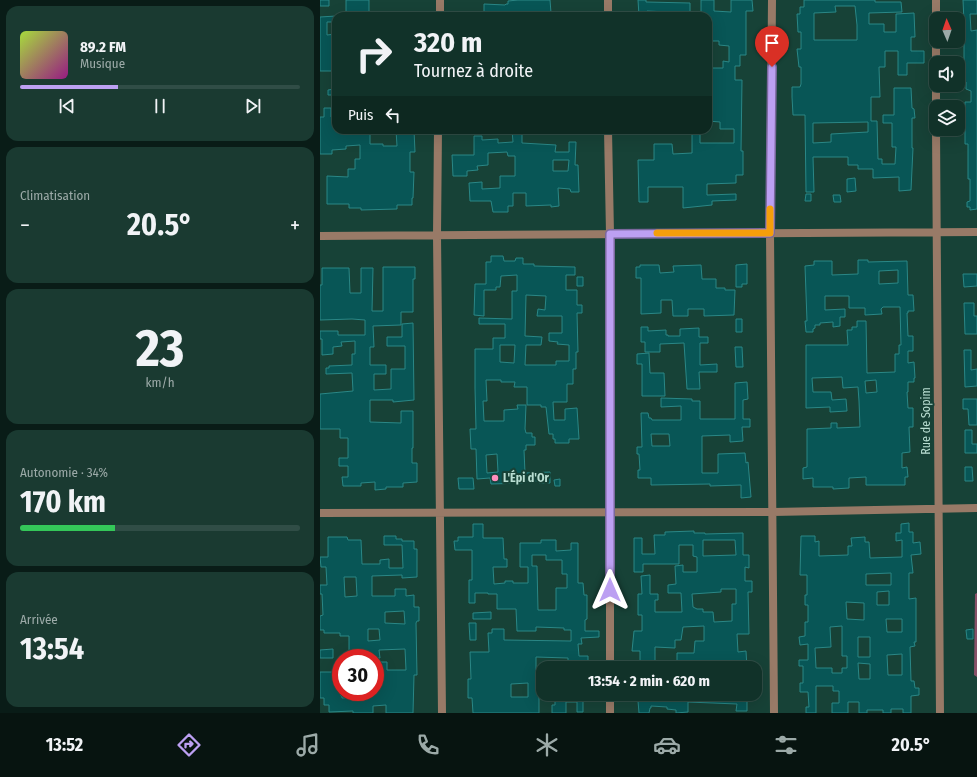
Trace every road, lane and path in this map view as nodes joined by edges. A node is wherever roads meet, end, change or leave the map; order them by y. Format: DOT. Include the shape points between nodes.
graph roads {
  1 [pos="440,0"];
  2 [pos="608,0"];
  3 [pos="772,0"];
  4 [pos="936,0"];
  5 [pos="440,12"];
  6 [pos="608,12"];
  7 [pos="936,100"];
  8 [pos="438,134"];
  9 [pos="608,134"];
  10 [pos="936,136"];
  11 [pos="936,231"];
  12 [pos="977,232"];
  13 [pos="770,233"];
  14 [pos="610,234"];
  15 [pos="437,235"];
  16 [pos="320,236"];
  17 [pos="939,508"];
  18 [pos="977,508"];
  19 [pos="439,512"];
  20 [pos="610,512"];
  21 [pos="773,512"];
  22 [pos="320,513"];
  23 [pos="610,661"];
  24 [pos="610,701"];
  25 [pos="442,713"];
  26 [pos="610,713"];
  27 [pos="774,713"];
  28 [pos="940,713"];
  1 -- 5 [label="street"];
  2 -- 6 [label="street"];
  3 -- 13 [label="street"];
  4 -- 7 [label="street"];
  8 -- 15 [label="street"];
  9 -- 14 [label="street"];
  10 -- 11 [label="street, Rue de Sopim"];
  11 -- 12 [label="street"];
  11 -- 13 [label="street"];
  11 -- 17 [label="street, Rue de Sopim"];
  13 -- 14 [label="street"];
  13 -- 21 [label="street"];
  14 -- 15 [label="street"];
  14 -- 20 [label="street"];
  15 -- 16 [label="street"];
  15 -- 19 [label="street"];
  17 -- 18 [label="street"];
  17 -- 21 [label="street"];
  17 -- 28 [label="street, Rue de Sopim"];
  19 -- 20 [label="street"];
  19 -- 22 [label="street"];
  19 -- 25 [label="street"];
  20 -- 21 [label="street"];
  20 -- 23 [label="street"];
  21 -- 27 [label="street"];
  24 -- 26 [label="street"];
}
